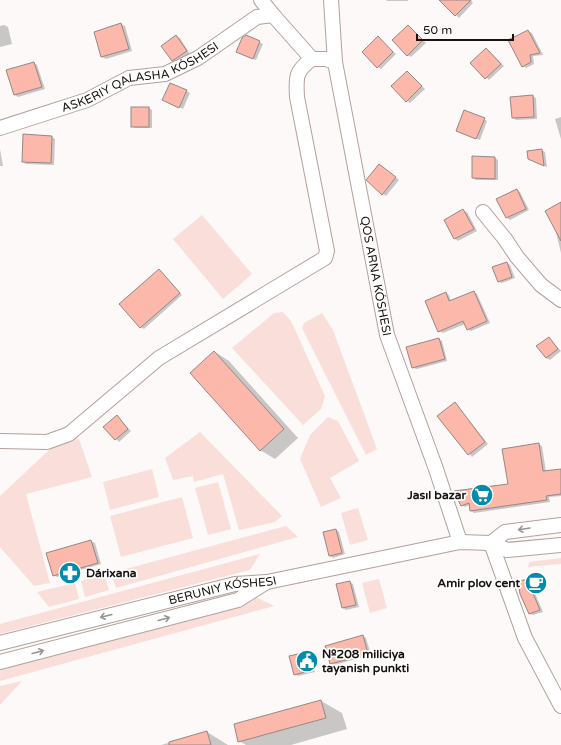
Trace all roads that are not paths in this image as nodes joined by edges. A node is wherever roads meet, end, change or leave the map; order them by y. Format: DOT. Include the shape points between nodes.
graph roads {
  1 [pos="261,0"];
  2 [pos="272,0"];
  3 [pos="331,0"];
  4 [pos="272,15"];
  5 [pos="312,59"];
  6 [pos="335,62"];
  7 [pos="0,128"];
  8 [pos="483,212"];
  9 [pos="561,300"];
  10 [pos="0,441"];
  11 [pos="561,525"];
  12 [pos="460,542"];
  13 [pos="491,543"];
  14 [pos="561,545"];
  15 [pos="267,582"];
  16 [pos="0,643"];
  17 [pos="0,662"];
  18 [pos="561,706"];
  1 -- 4 [label="street"];
  2 -- 4 [label="street"];
  3 -- 6 [label="street, QOS ARNA KÓSHESI"];
  4 -- 5 [label="street"];
  4 -- 7 [label="street, ASKERIY QALASHA KÓSHESI" via="257,17 198,58 166,74 129,78 87,100"];
  5 -- 6 [label="street"];
  5 -- 10 [label="street" via="302,66 296,76 297,97 327,252 325,258 158,358 69,434 47,442"];
  6 -- 12 [label="street, QOS ARNA KÓSHESI" via="387,335"];
  8 -- 9 [label="street" via="505,239 516,258 541,286"];
  11 -- 13 [label="street, one-way" via="505,532"];
  12 -- 13 [label="street"];
  12 -- 15 [label="street"];
  13 -- 14 [label="street" via="507,550"];
  13 -- 18 [label="street" via="525,638"];
  15 -- 16 [label="street, BERUNIY KÓSHESI, one-way" via="235,584"];
  17 -- 15 [label="street, BERUNIY KÓSHESI, one-way" via="238,600"];
}
